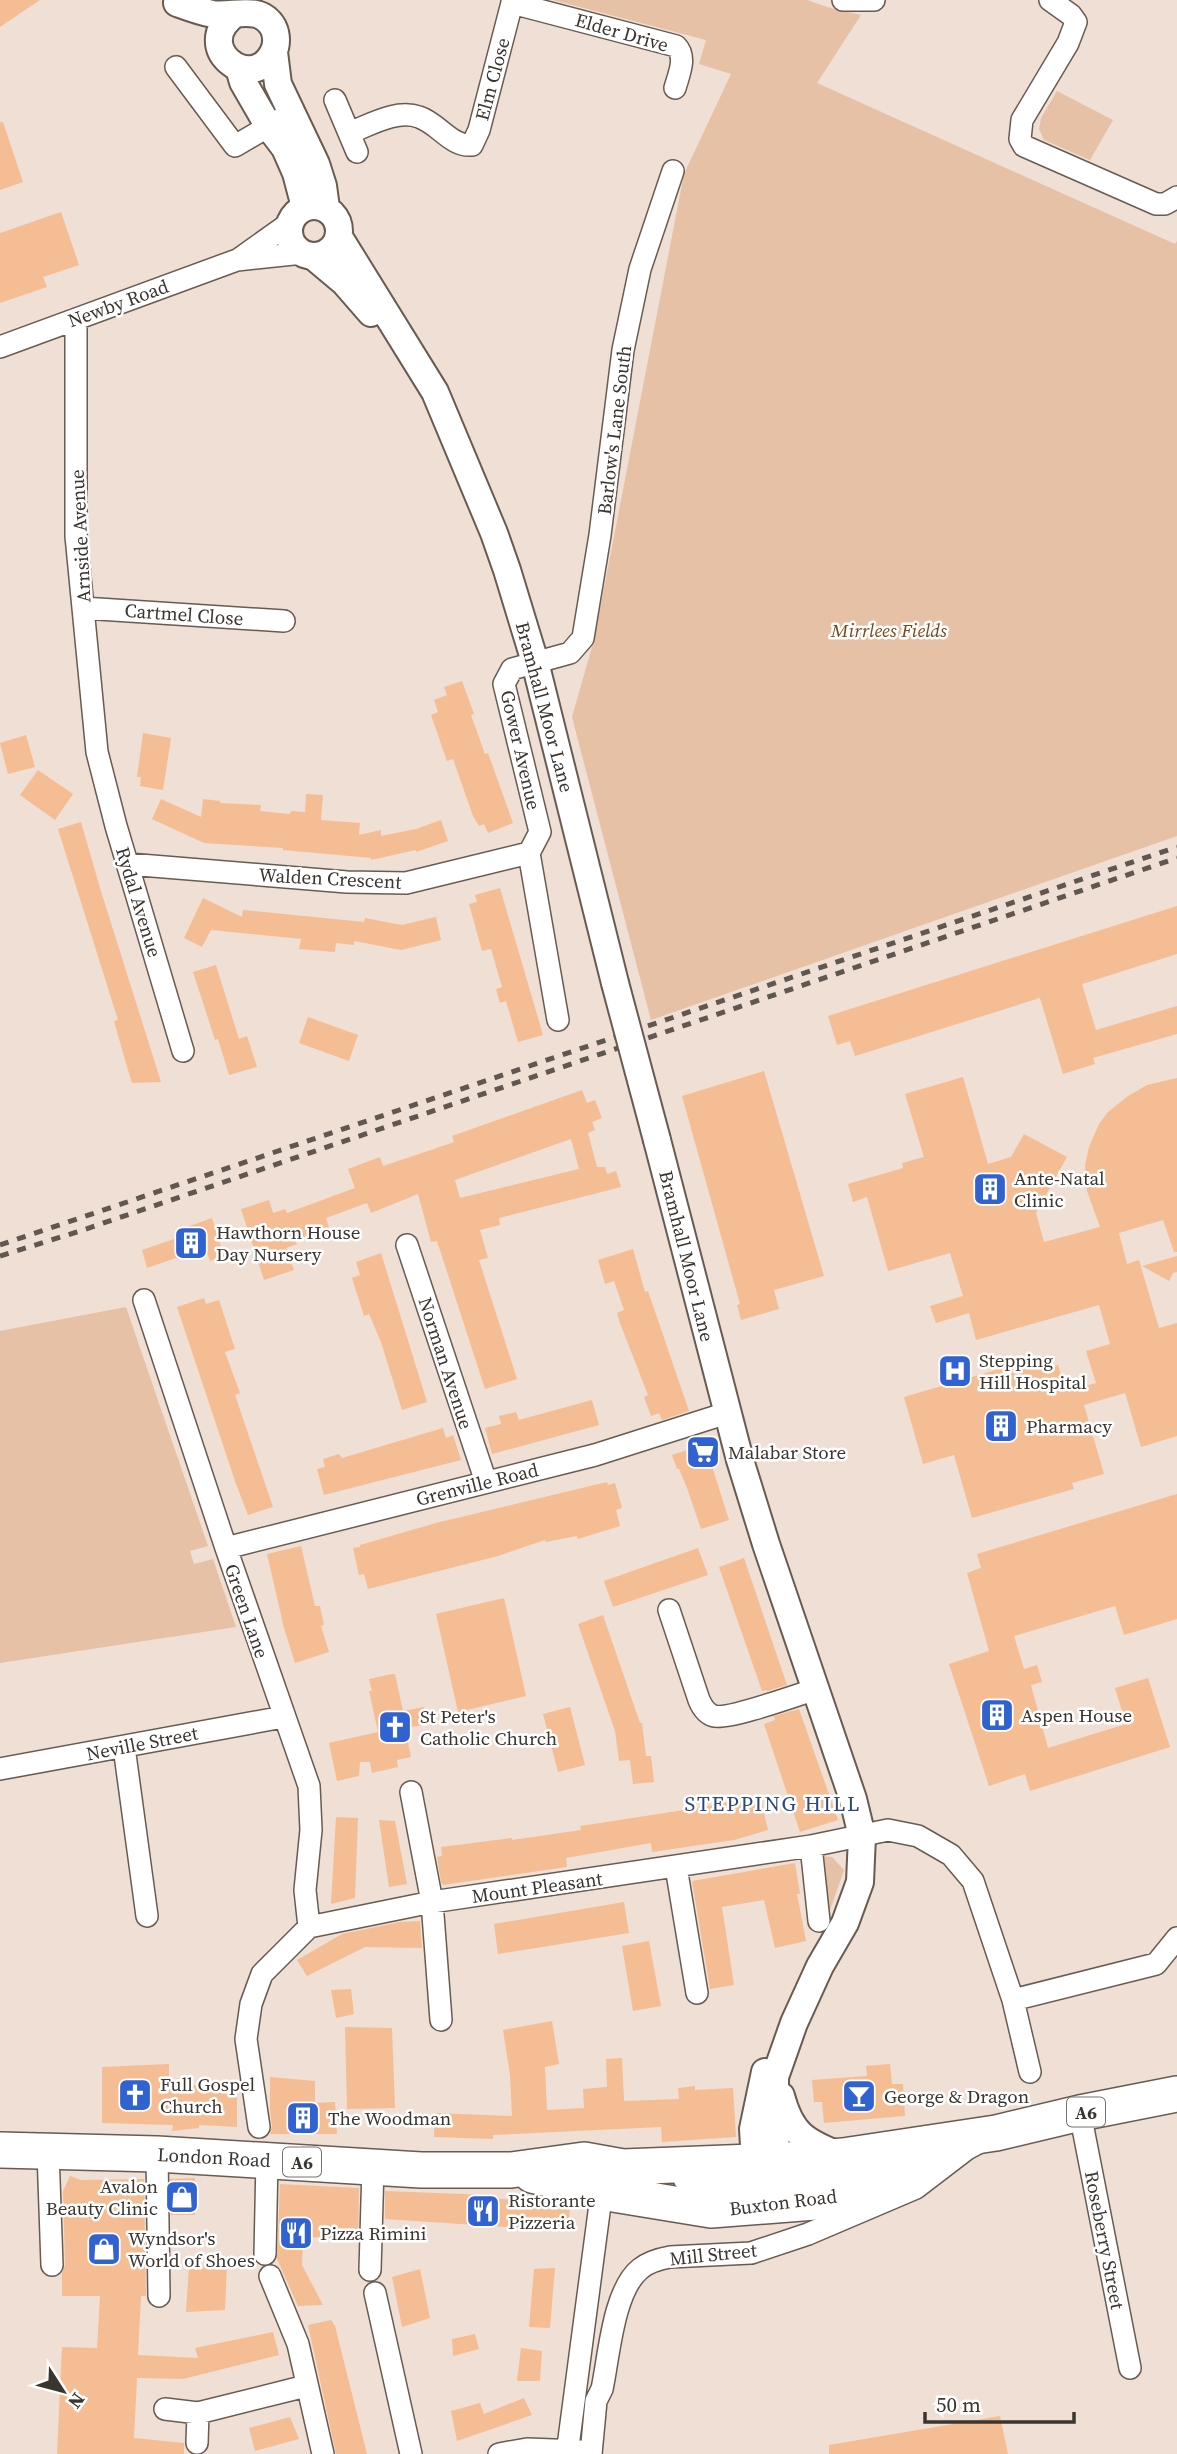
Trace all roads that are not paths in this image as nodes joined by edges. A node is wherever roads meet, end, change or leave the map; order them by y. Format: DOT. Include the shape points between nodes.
graph roads {
  1 [pos="843,0"];
  2 [pos="874,0"];
  3 [pos="1050,0"];
  4 [pos="512,1"];
  5 [pos="176,2"];
  6 [pos="235,14"];
  7 [pos="274,52"];
  8 [pos="230,59"];
  9 [pos="176,67"];
  10 [pos="675,88"];
  11 [pos="335,100"];
  12 [pos="292,113"];
  13 [pos="269,127"];
  14 [pos="673,171"];
  15 [pos="1177,197"];
  16 [pos="307,212"];
  17 [pos="339,237"];
  18 [pos="308,255"];
  19 [pos="237,260"];
  20 [pos="76,319"];
  21 [pos="0,347"];
  22 [pos="417,363"];
  23 [pos="83,608"];
  24 [pos="284,621"];
  25 [pos="535,662"];
  26 [pos="97,752"];
  27 [pos="529,853"];
  28 [pos="128,864"];
  29 [pos="558,1020"];
  30 [pos="183,1051"];
  31 [pos="407,1245"];
  32 [pos="144,1300"];
  33 [pos="727,1412"];
  34 [pos="485,1482"];
  35 [pos="226,1548"];
  36 [pos="669,1610"];
  37 [pos="816,1689"];
  38 [pos="283,1717"];
  39 [pos="124,1747"];
  40 [pos="0,1769"];
  41 [pos="411,1792"];
  42 [pos="862,1836"];
  43 [pos="811,1846"];
  44 [pos="676,1867"];
  45 [pos="432,1902"];
  46 [pos="147,1916"];
  47 [pos="818,1921"];
  48 [pos="309,1927"];
  49 [pos="1177,1938"];
  50 [pos="696,1993"];
  51 [pos="1013,2000"];
  52 [pos="441,2020"];
  53 [pos="794,2023"];
  54 [pos="1030,2072"];
  55 [pos="775,2077"];
  56 [pos="1177,2094"];
  57 [pos="1080,2113"];
  58 [pos="996,2133"];
  59 [pos="263,2144"];
  60 [pos="0,2150"];
  61 [pos="48,2152"];
  62 [pos="157,2154"];
  63 [pos="843,2156"];
  64 [pos="373,2167"];
  65 [pos="610,2174"];
  66 [pos="770,2177"];
  67 [pos="751,2252"];
  68 [pos="265,2254"];
  69 [pos="52,2265"];
  70 [pos="370,2270"];
  71 [pos="270,2276"];
  72 [pos="375,2292"];
  73 [pos="159,2296"];
  74 [pos="1130,2368"];
  75 [pos="306,2386"];
  76 [pos="165,2409"];
  77 [pos="198,2413"];
  78 [pos="197,2443"];
  79 [pos="567,2452"];
  80 [pos="591,2453"];
  81 [pos="323,2454"];
  82 [pos="411,2454"];
  83 [pos="499,2454"];
  1 -- 2 [label="street"];
  3 -- 15 [label="street" via="1076,22 1022,120 1024,146 1156,204"];
  4 -- 10 [label="street, Elder Drive" via="662,41 680,50 683,57"];
  4 -- 11 [label="street, Elm Close" via="472,145 457,143 419,117 404,115 392,116 353,143"];
  5 -- 6 [label="street" via="212,14"];
  5 -- 8 [label="street"];
  6 -- 7 [label="street" via="252,12 265,18 276,34"];
  6 -- 8 [label="street" via="219,37"];
  7 -- 8 [label="street" via="260,67 250,70"];
  7 -- 12 [label="street" via="278,84"];
  8 -- 13 [label="street"];
  9 -- 13 [label="street" via="235,146"];
  12 -- 13 [label="street"];
  12 -- 16 [label="street" via="323,186"];
  13 -- 16 [label="street" via="291,160"];
  14 -- 25 [label="street, Barlow's Lane South" via="640,269 623,350 583,638 570,653"];
  16 -- 17 [label="street" via="338,220"];
  16 -- 18 [label="street" via="289,231 291,240"];
  16 -- 19 [label="street, Newby Road"];
  17 -- 18 [label="street" via="328,252"];
  17 -- 22 [label="street, Bramhall Moor Lane"];
  18 -- 19 [label="street, Newby Road"];
  18 -- 22 [label="street, Bramhall Moor Lane" via="344,282"];
  19 -- 20 [label="street, Newby Road"];
  20 -- 21 [label="street, Newby Road"];
  20 -- 23 [label="street, Arnside Avenue" via="76,536"];
  22 -- 25 [label="street, Bramhall Moor Lane" via="435,392 494,533"];
  23 -- 24 [label="street, Cartmel Close"];
  23 -- 26 [label="street, Arnside Avenue"];
  25 -- 27 [label="street, Gower Avenue" via="512,669 504,684 540,832"];
  25 -- 33 [label="street, Bramhall Moor Lane, bridge"];
  26 -- 28 [label="street, Rydal Avenue"];
  27 -- 28 [label="street, Walden Crescent" via="406,883"];
  27 -- 29 [label="street, Gower Avenue"];
  28 -- 30 [label="street, Rydal Avenue"];
  31 -- 34 [label="street, Norman Avenue"];
  32 -- 35 [label="street, Green Lane"];
  33 -- 34 [label="street, Grenville Road" via="595,1455"];
  33 -- 37 [label="street, Bramhall Moor Lane"];
  34 -- 35 [label="street, Grenville Road"];
  35 -- 38 [label="street, Green Lane"];
  36 -- 37 [label="street" via="699,1700 708,1713 716,1717 732,1714"];
  37 -- 42 [label="street, Bramhall Moor Lane"];
  38 -- 39 [label="street, Neville Street"];
  38 -- 48 [label="street, Green Lane" via="309,1786 311,1830 305,1889"];
  39 -- 40 [label="street, Neville Street"];
  39 -- 46 [label="street"];
  41 -- 45 [label="street"];
  42 -- 43 [label="street, Mount Pleasant"];
  42 -- 51 [label="street" via="888,1830 918,1836 951,1854 973,1881"];
  42 -- 53 [label="street, Bramhall Moor Lane" via="860,1882 845,1923"];
  43 -- 44 [label="street, Mount Pleasant"];
  43 -- 47 [label="street"];
  44 -- 45 [label="street, Mount Pleasant"];
  44 -- 50 [label="street"];
  45 -- 48 [label="street, Mount Pleasant"];
  45 -- 52 [label="street"];
  48 -- 59 [label="street" via="262,1974 251,2004 246,2039"];
  49 -- 51 [label="street" via="1156,1964"];
  51 -- 54 [label="street"];
  53 -- 55 [label="street"];
  53 -- 66 [label="street" via="770,2059 753,2129"];
  55 -- 63 [label="street" via="791,2125 815,2146"];
  55 -- 66 [label="street"];
  56 -- 57 [label="highway, Buxton Road / A6"];
  57 -- 58 [label="highway, Buxton Road / A6"];
  57 -- 74 [label="street, Roseberry Street"];
  58 -- 63 [label="highway, Buxton Road / A6"];
  58 -- 66 [label="highway, Buxton Road / A6" via="903,2167 887,2180 837,2198"];
  58 -- 67 [label="street, Mill Street" via="916,2188 808,2234"];
  59 -- 62 [label="highway, London Road / A6"];
  59 -- 64 [label="highway, London Road / A6"];
  59 -- 68 [label="street"];
  60 -- 61 [label="highway, London Road / A6"];
  61 -- 62 [label="highway, London Road / A6"];
  61 -- 69 [label="street"];
  62 -- 73 [label="street"];
  63 -- 66 [label="highway, Buxton Road / A6"];
  64 -- 65 [label="highway, London Road / A6"];
  64 -- 70 [label="street"];
  65 -- 66 [label="highway, Buxton Road / A6"];
  65 -- 66 [label="highway, Buxton Road / A6" via="711,2210"];
  65 -- 79 [label="street"];
  66 -- 67 [label="street" via="773,2227"];
  67 -- 80 [label="street, Mill Street" via="670,2257 648,2264 633,2276 620,2302 596,2401"];
  71 -- 75 [label="street" via="298,2344"];
  72 -- 82 [label="street"];
  75 -- 77 [label="street"];
  75 -- 81 [label="street"];
  76 -- 77 [label="street"];
  77 -- 78 [label="street"];
  79 -- 80 [label="street"];
  79 -- 83 [label="street" via="527,2449"];
}
